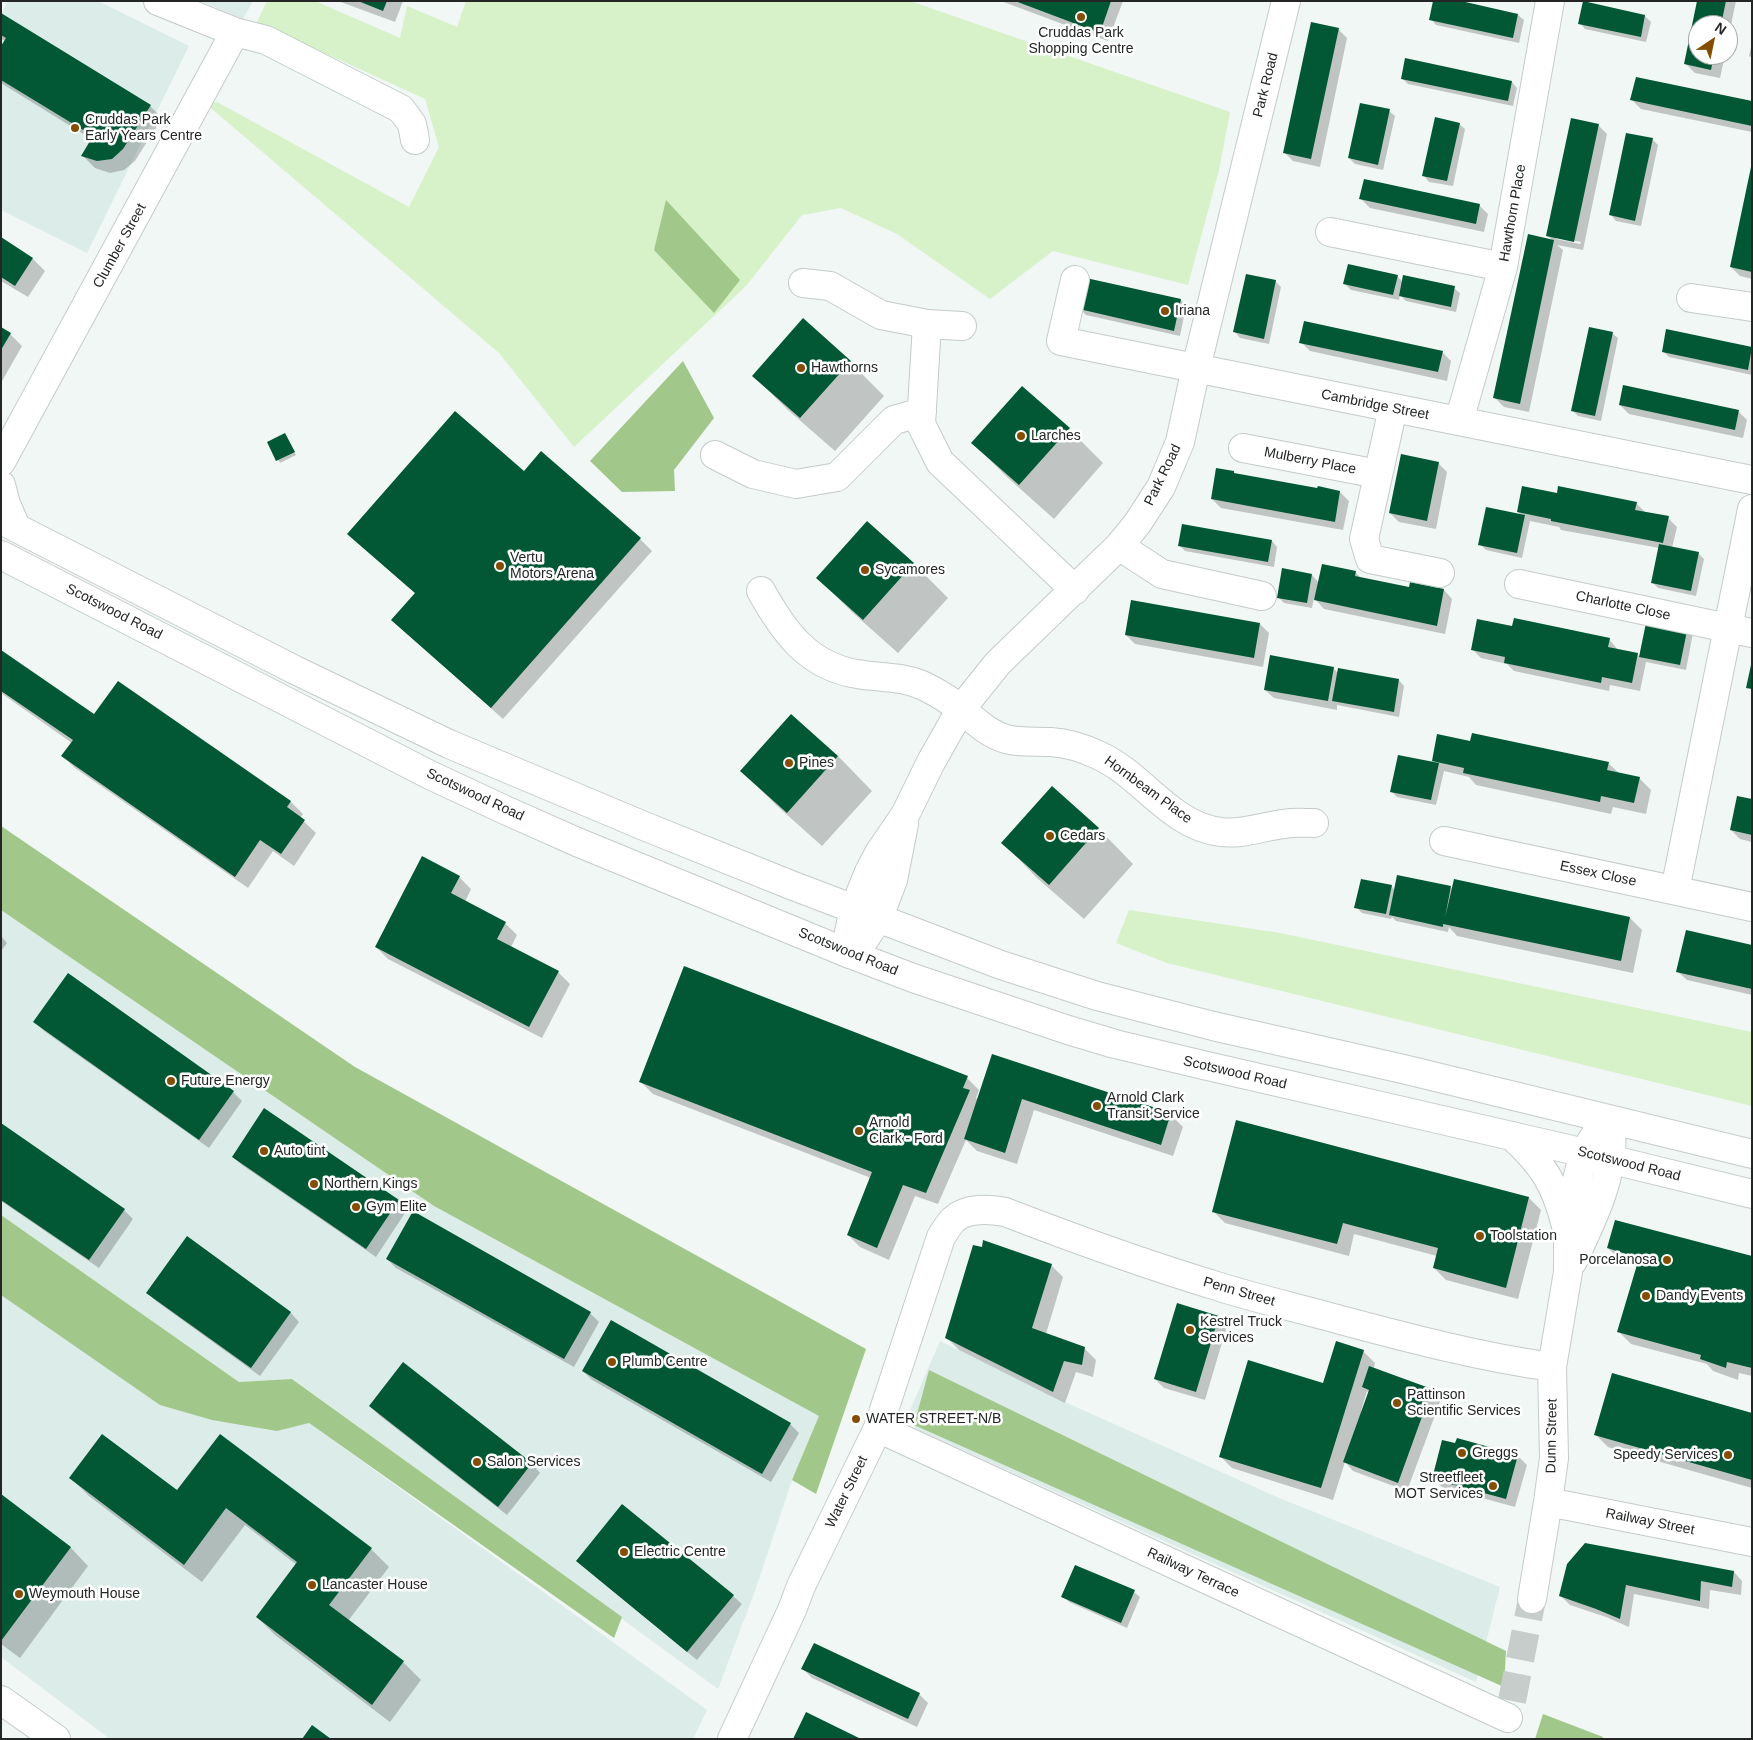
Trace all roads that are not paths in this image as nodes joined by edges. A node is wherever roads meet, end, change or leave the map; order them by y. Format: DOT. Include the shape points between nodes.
graph roads {
  1 [pos="158,1"];
  2 [pos="1286,1"];
  3 [pos="1550,1"];
  4 [pos="235,32"];
  5 [pos="415,140"];
  6 [pos="1330,232"];
  7 [pos="1503,267"];
  8 [pos="1075,280"];
  9 [pos="803,283"];
  10 [pos="1691,298"];
  11 [pos="1752,307"];
  12 [pos="927,324"];
  13 [pos="962,326"];
  14 [pos="1196,368"];
  15 [pos="1393,408"];
  16 [pos="922,412"];
  17 [pos="1459,421"];
  18 [pos="1243,448"];
  19 [pos="715,454"];
  20 [pos="2,469"];
  21 [pos="1378,474"];
  22 [pos="1752,480"];
  23 [pos="1752,509"];
  24 [pos="9,524"];
  25 [pos="1119,546"];
  26 [pos="1,556"];
  27 [pos="1440,573"];
  28 [pos="1519,584"];
  29 [pos="1075,590"];
  30 [pos="761,591"];
  31 [pos="1262,596"];
  32 [pos="1740,630"];
  33 [pos="961,709"];
  34 [pos="1314,823"];
  35 [pos="1444,840"];
  36 [pos="1675,890"];
  37 [pos="1752,907"];
  38 [pos="866,914"];
  39 [pos="850,954"];
  40 [pos="1608,1119"];
  41 [pos="1512,1136"];
  42 [pos="1584,1153"];
  43 [pos="1752,1154"];
  44 [pos="1610,1159"];
  45 [pos="1752,1194"];
  46 [pos="1568,1235"];
  47 [pos="942,1237"];
  48 [pos="1568,1272"];
  49 [pos="1552,1366"];
  50 [pos="878,1428"];
  51 [pos="1548,1502"];
  52 [pos="1752,1542"];
  53 [pos="1532,1599"];
  54 [pos="1,1700"];
  55 [pos="1508,1719"];
  56 [pos="56,1739"];
  57 [pos="732,1739"];
  1 -- 4 [label="street"];
  2 -- 14 [label="street, Park Road"];
  3 -- 7 [label="street, Hawthorn Place"];
  4 -- 5 [label="street" via="266,40 401,109 412,124"];
  4 -- 20 [label="street, Clumber Street"];
  6 -- 7 [label="street"];
  7 -- 17 [label="street, Hawthorn Place"];
  8 -- 14 [label="street, Cambridge Street" via="1060,341"];
  9 -- 12 [label="street" via="830,286 881,315"];
  10 -- 11 [label="street"];
  12 -- 13 [label="street"];
  12 -- 16 [label="street"];
  14 -- 15 [label="street, Cambridge Street"];
  14 -- 25 [label="street, Park Road" via="1180,442 1161,487"];
  15 -- 17 [label="street, Cambridge Street"];
  15 -- 21 [label="street"];
  16 -- 19 [label="street" via="894,420 837,477 796,484 753,474"];
  16 -- 29 [label="street" via="921,424 940,462"];
  17 -- 22 [label="street, Cambridge Street"];
  18 -- 21 [label="street, Mulberry Place"];
  20 -- 24 [label="street, Clumber Street"];
  21 -- 27 [label="street" via="1364,539 1370,559"];
  23 -- 32 [label="street"];
  24 -- 38 [label="street" via="287,666 449,744"];
  25 -- 29 [label="street, Park Road"];
  25 -- 31 [label="street" via="1162,574"];
  26 -- 39 [label="street, Scotswood Road" via="505,810"];
  28 -- 32 [label="street, Charlotte Close"];
  29 -- 33 [label="street, Park Road" via="998,663"];
  30 -- 33 [label="street, Hornbeam Place" via="787,633 802,649 829,666 857,674 911,681"];
  32 -- 36 [label="street"];
  33 -- 34 [label="street, Hornbeam Place" via="985,729 1004,738 1069,745 1100,755 1135,778 1169,809 1199,826 1221,832 1286,823"];
  33 -- 38 [label="street, Park Road" via="905,815 869,872"];
  35 -- 36 [label="street, Essex Close"];
  36 -- 37 [label="street, Essex Close"];
  38 -- 39 [label="street, Park Road" via="849,932"];
  38 -- 40 [label="street" via="1001,965 1097,996"];
  39 -- 41 [label="street, Scotswood Road" via="956,993 1115,1044"];
  40 -- 42 [label="street, Dunn Street"];
  40 -- 43 [label="street"];
  40 -- 44 [label="street, Dunn Street" via="1612,1139"];
  41 -- 42 [label="street, Scotswood Road"];
  41 -- 46 [label="street, Dunn Street" via="1546,1173 1562,1210"];
  42 -- 44 [label="street, Scotswood Road"];
  42 -- 46 [label="street, Dunn Street" via="1573,1195"];
  44 -- 45 [label="street, Scotswood Road"];
  44 -- 48 [label="street, Dunn Street" via="1599,1203"];
  46 -- 48 [label="street, Dunn Street"];
  47 -- 49 [label="street, Penn Street" via="954,1219 968,1212 985,1209 1004,1212 1222,1288 1376,1329 1529,1364"];
  47 -- 50 [label="street, Water Street"];
  48 -- 49 [label="street, Dunn Street"];
  49 -- 51 [label="street, Dunn Street" via="1554,1458"];
  50 -- 55 [label="street, Railway Terrace"];
  50 -- 57 [label="street, Water Street" via="801,1586"];
  51 -- 52 [label="street, Railway Street"];
  51 -- 53 [label="street, Dunn Street"];
  54 -- 56 [label="street"];
}
